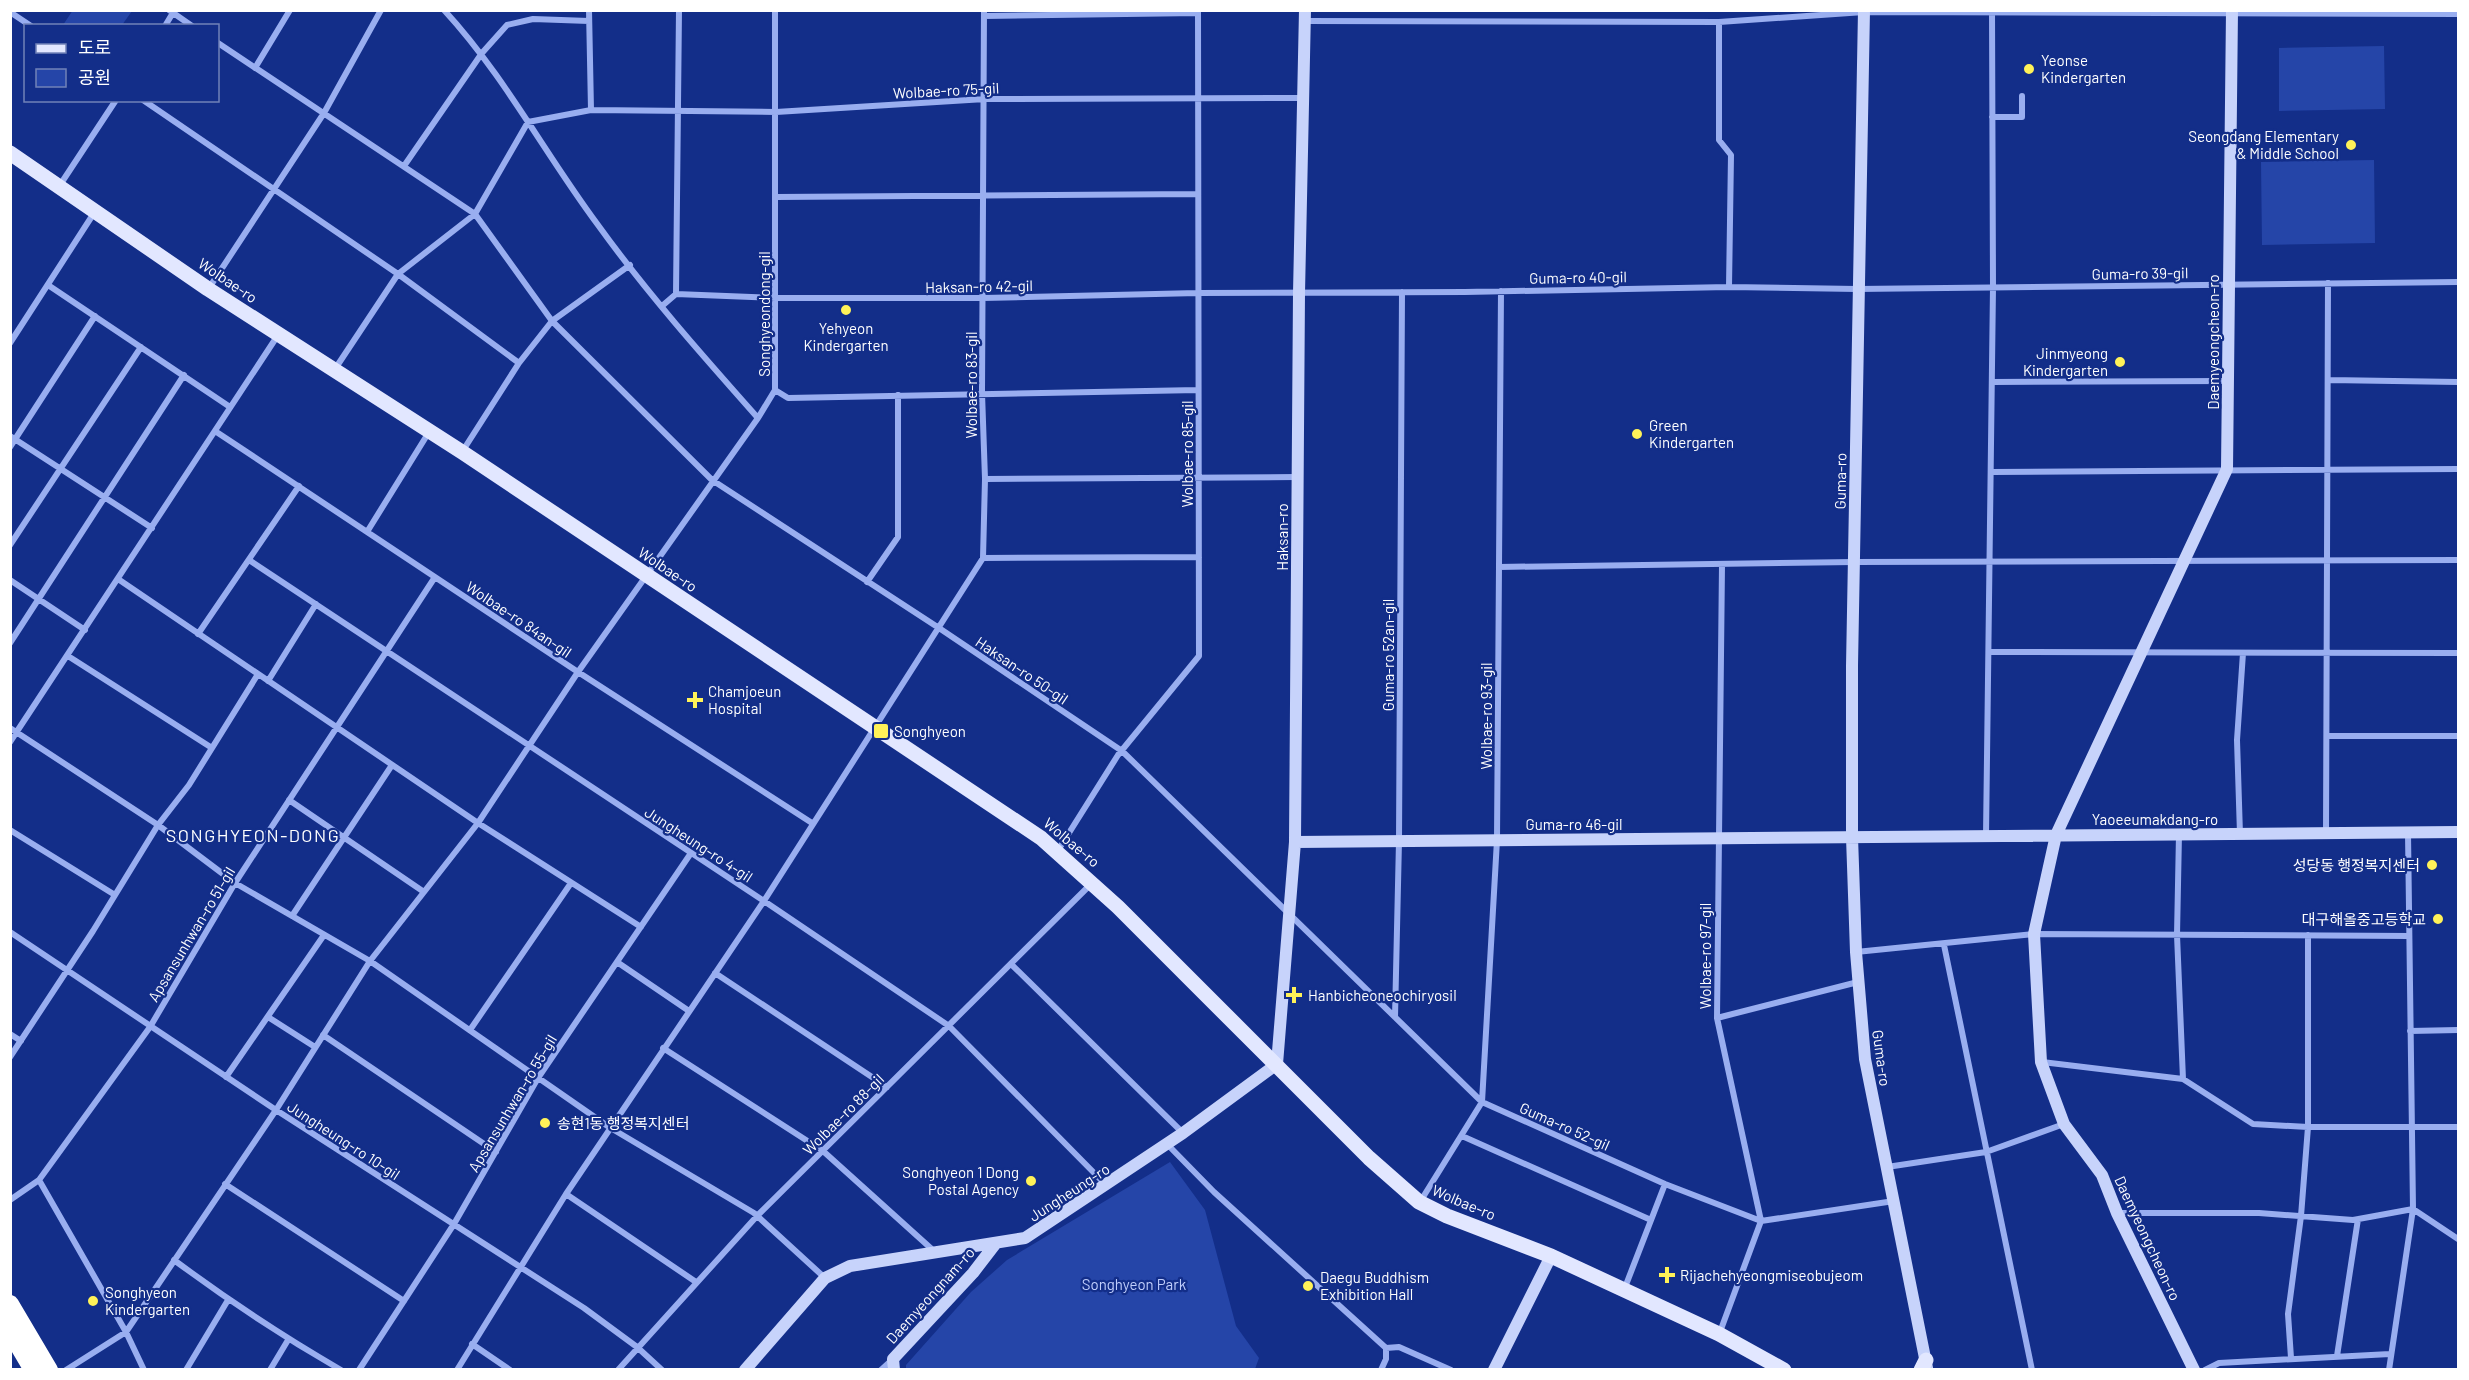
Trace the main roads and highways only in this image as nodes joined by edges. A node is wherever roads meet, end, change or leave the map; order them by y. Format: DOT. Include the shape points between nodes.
graph roads {
  1 [pos="1864,11"];
  2 [pos="2232,11"];
  3 [pos="1305,16"];
  4 [pos="10,153"];
  5 [pos="2458,832"];
  6 [pos="2056,835"];
  7 [pos="1852,837"];
  8 [pos="1295,842"];
  9 [pos="1277,1064"];
  10 [pos="996,1243"];
  11 [pos="1551,1256"];
  12 [pos="10,1304"];
  13 [pos="10,1331"];
  14 [pos="10,1350"];
  15 [pos="893,1364"];
  16 [pos="1925,1366"];
  17 [pos="21,1370"];
  18 [pos="33,1370"];
  19 [pos="49,1370"];
  20 [pos="745,1370"];
  21 [pos="1494,1370"];
  22 [pos="1784,1370"];
  23 [pos="2194,1370"];
  1 -- 7 [label="main road, Guma-ro"];
  2 -- 6 [label="main road, Daemyeongcheon-ro" via="2227,469"];
  3 -- 8 [label="main road, Haksan-ro"];
  4 -- 9 [label="main road, Wolbae-ro" via="208,289 462,452 1025,827 1092,882"];
  5 -- 6 [label="main road, Yaoeeumakdang-ro"];
  6 -- 7 [label="main road, Yaoeeumakdang-ro"];
  6 -- 23 [label="main road, Daemyeongcheon-ro" via="2034,934 2041,1062 2064,1124 2102,1175 2116,1213"];
  7 -- 8 [label="main road, Guma-ro 46-gil"];
  7 -- 16 [label="main road, Guma-ro" via="1864,1059"];
  8 -- 9 [label="main road, Haksan-ro"];
  9 -- 10 [label="main road, Jungheung-ro" via="1183,1133 1026,1238"];
  9 -- 11 [label="main road, Wolbae-ro" via="1369,1158 1419,1202"];
  10 -- 15 [label="main road, Daemyeongnam-ro"];
  10 -- 20 [label="main road, Jungheung-ro" via="849,1266 825,1278"];
  11 -- 21 [label="main road"];
  11 -- 22 [label="main road, Wolbae-ro" via="1719,1334"];
  12 -- 19 [label="highway"];
  13 -- 18 [label="highway"];
  14 -- 17 [label="highway"];
}
